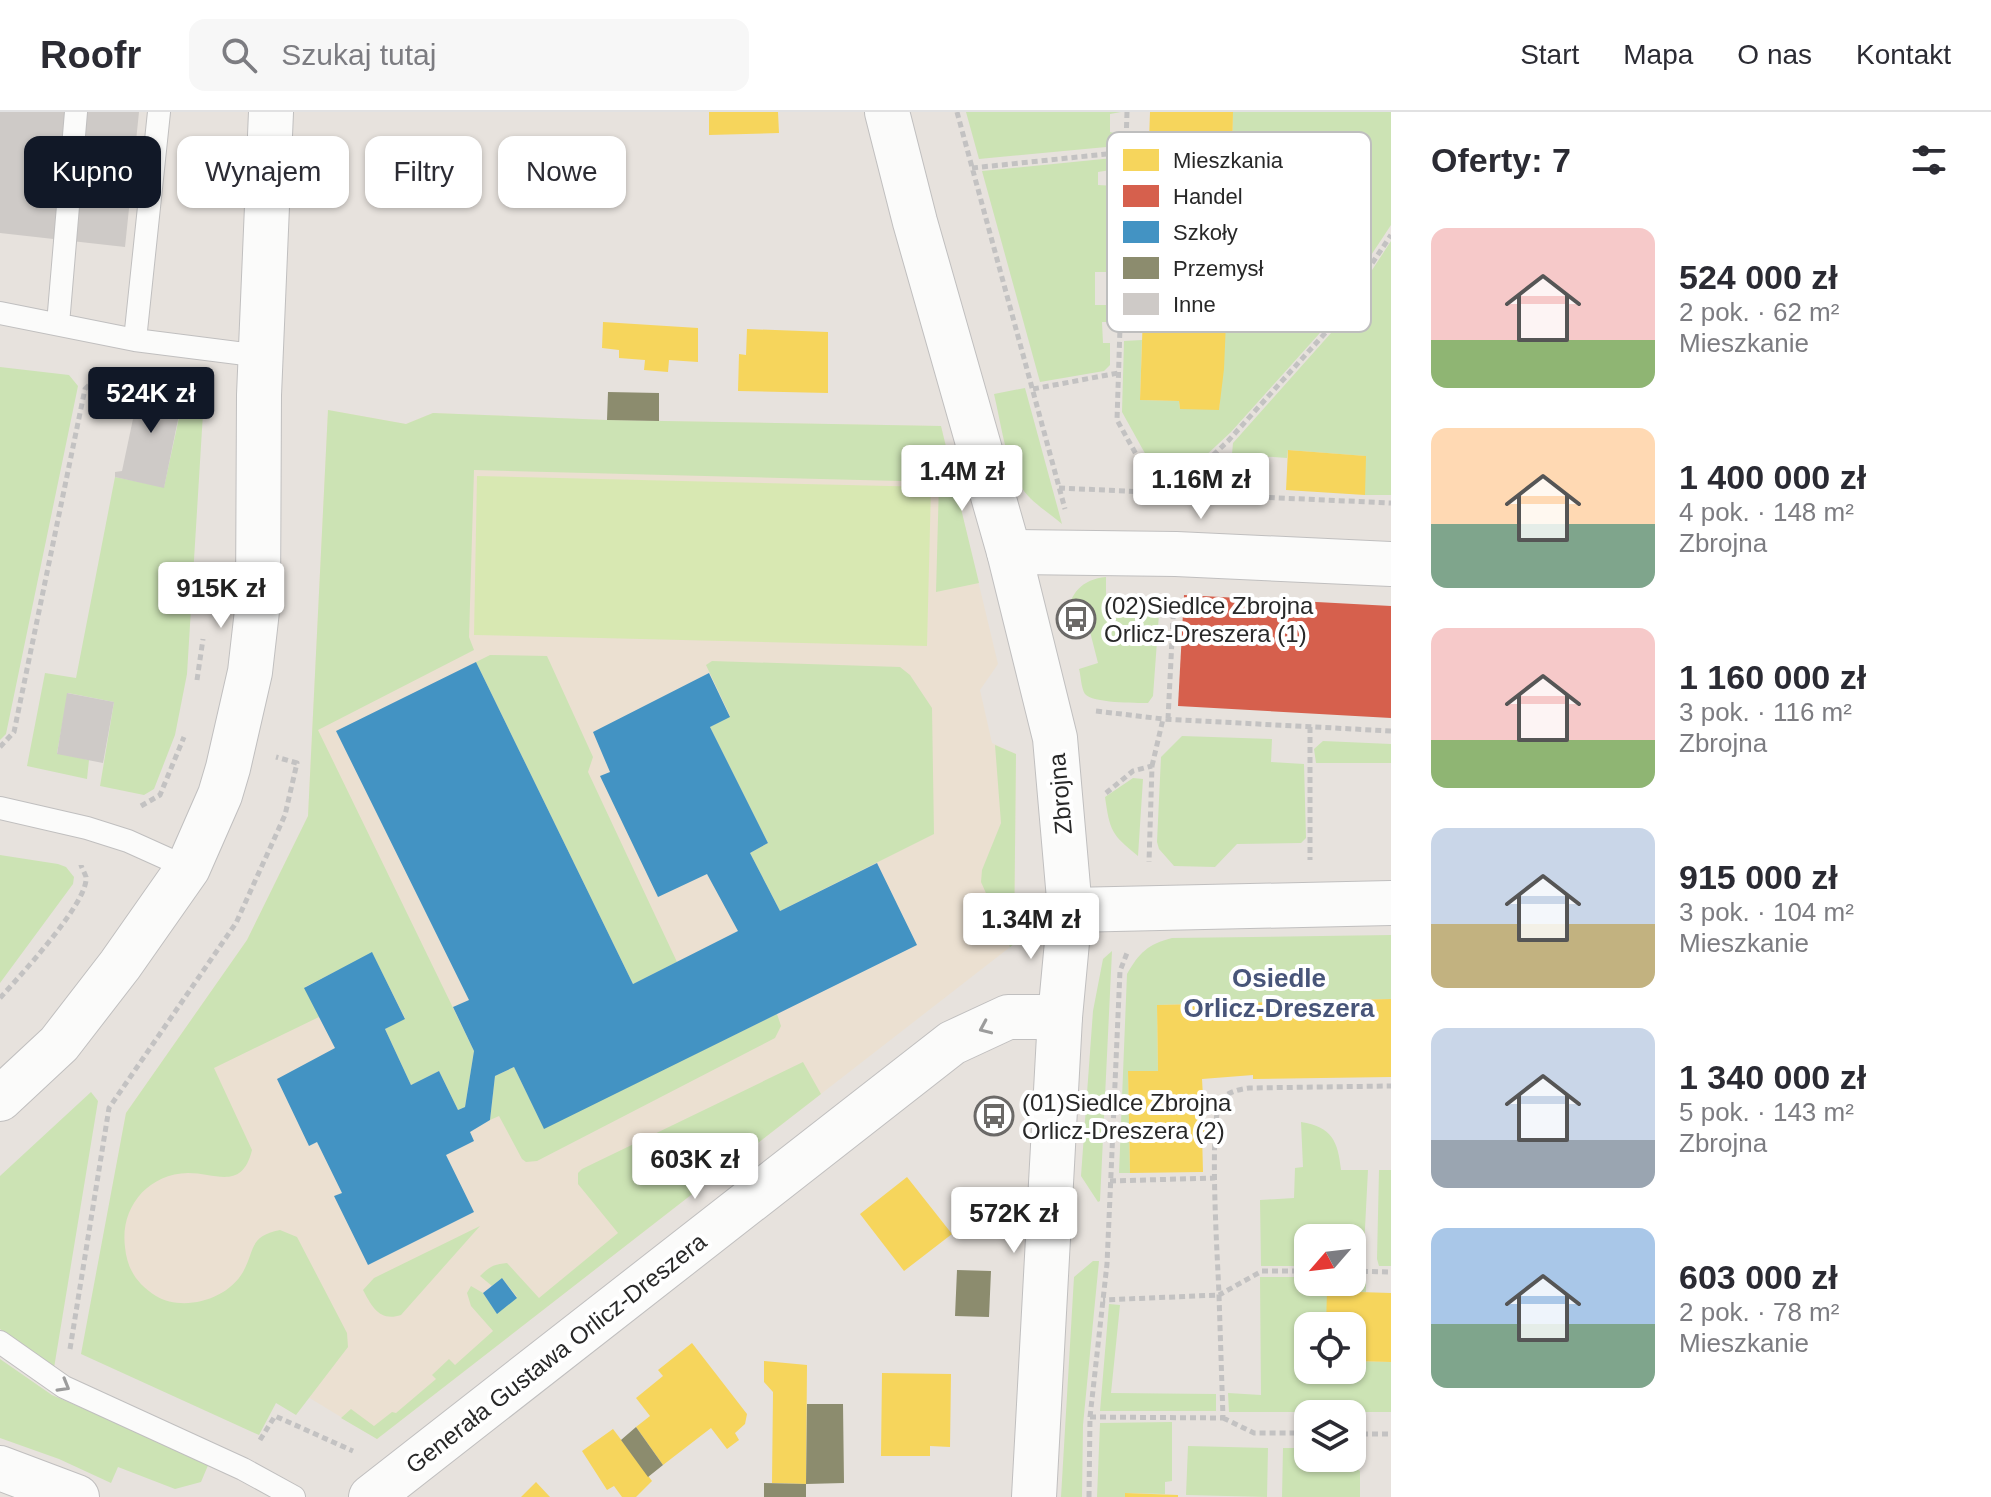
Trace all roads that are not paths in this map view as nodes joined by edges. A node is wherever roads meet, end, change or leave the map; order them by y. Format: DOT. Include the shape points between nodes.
graph roads {
  1 [pos="76,112"];
  2 [pos="159,112"];
  3 [pos="271,112"];
  4 [pos="887,112"];
  5 [pos="0,313"];
  6 [pos="58,324"];
  7 [pos="135,340"];
  8 [pos="261,356"];
  9 [pos="1009,552"];
  10 [pos="1391,564"];
  11 [pos="0,808"];
  12 [pos="188,868"];
  13 [pos="1391,903"];
  14 [pos="1070,910"];
  15 [pos="1060,1017"];
  16 [pos="0,1099"];
  17 [pos="0,1342"];
  18 [pos="0,1468"];
  19 [pos="77,1497"];
  20 [pos="294,1497"];
  21 [pos="371,1497"];
  22 [pos="1034,1497"];
  1 -- 6 [label="lane"];
  2 -- 7 [label="lane"];
  3 -- 8 [label="street"];
  4 -- 9 [label="street, Zbrojna"];
  5 -- 6 [label="lane"];
  6 -- 7 [label="lane"];
  7 -- 8 [label="lane"];
  8 -- 12 [label="street" via="258,602 250,672 220,795"];
  9 -- 10 [label="street"];
  9 -- 14 [label="street, Zbrojna" via="1055,738"];
  11 -- 12 [label="lane" via="128,841"];
  12 -- 16 [label="street" via="59,1044"];
  13 -- 14 [label="street"];
  14 -- 15 [label="street, Zbrojna"];
  15 -- 21 [label="street, Generała Gustawa Orlicz-Dreszera, one-way" via="1008,1017 952,1043"];
  15 -- 22 [label="street, Zbrojna"];
  17 -- 20 [label="lane, one-way" via="64,1387"];
  18 -- 19 [label="street"];
}
